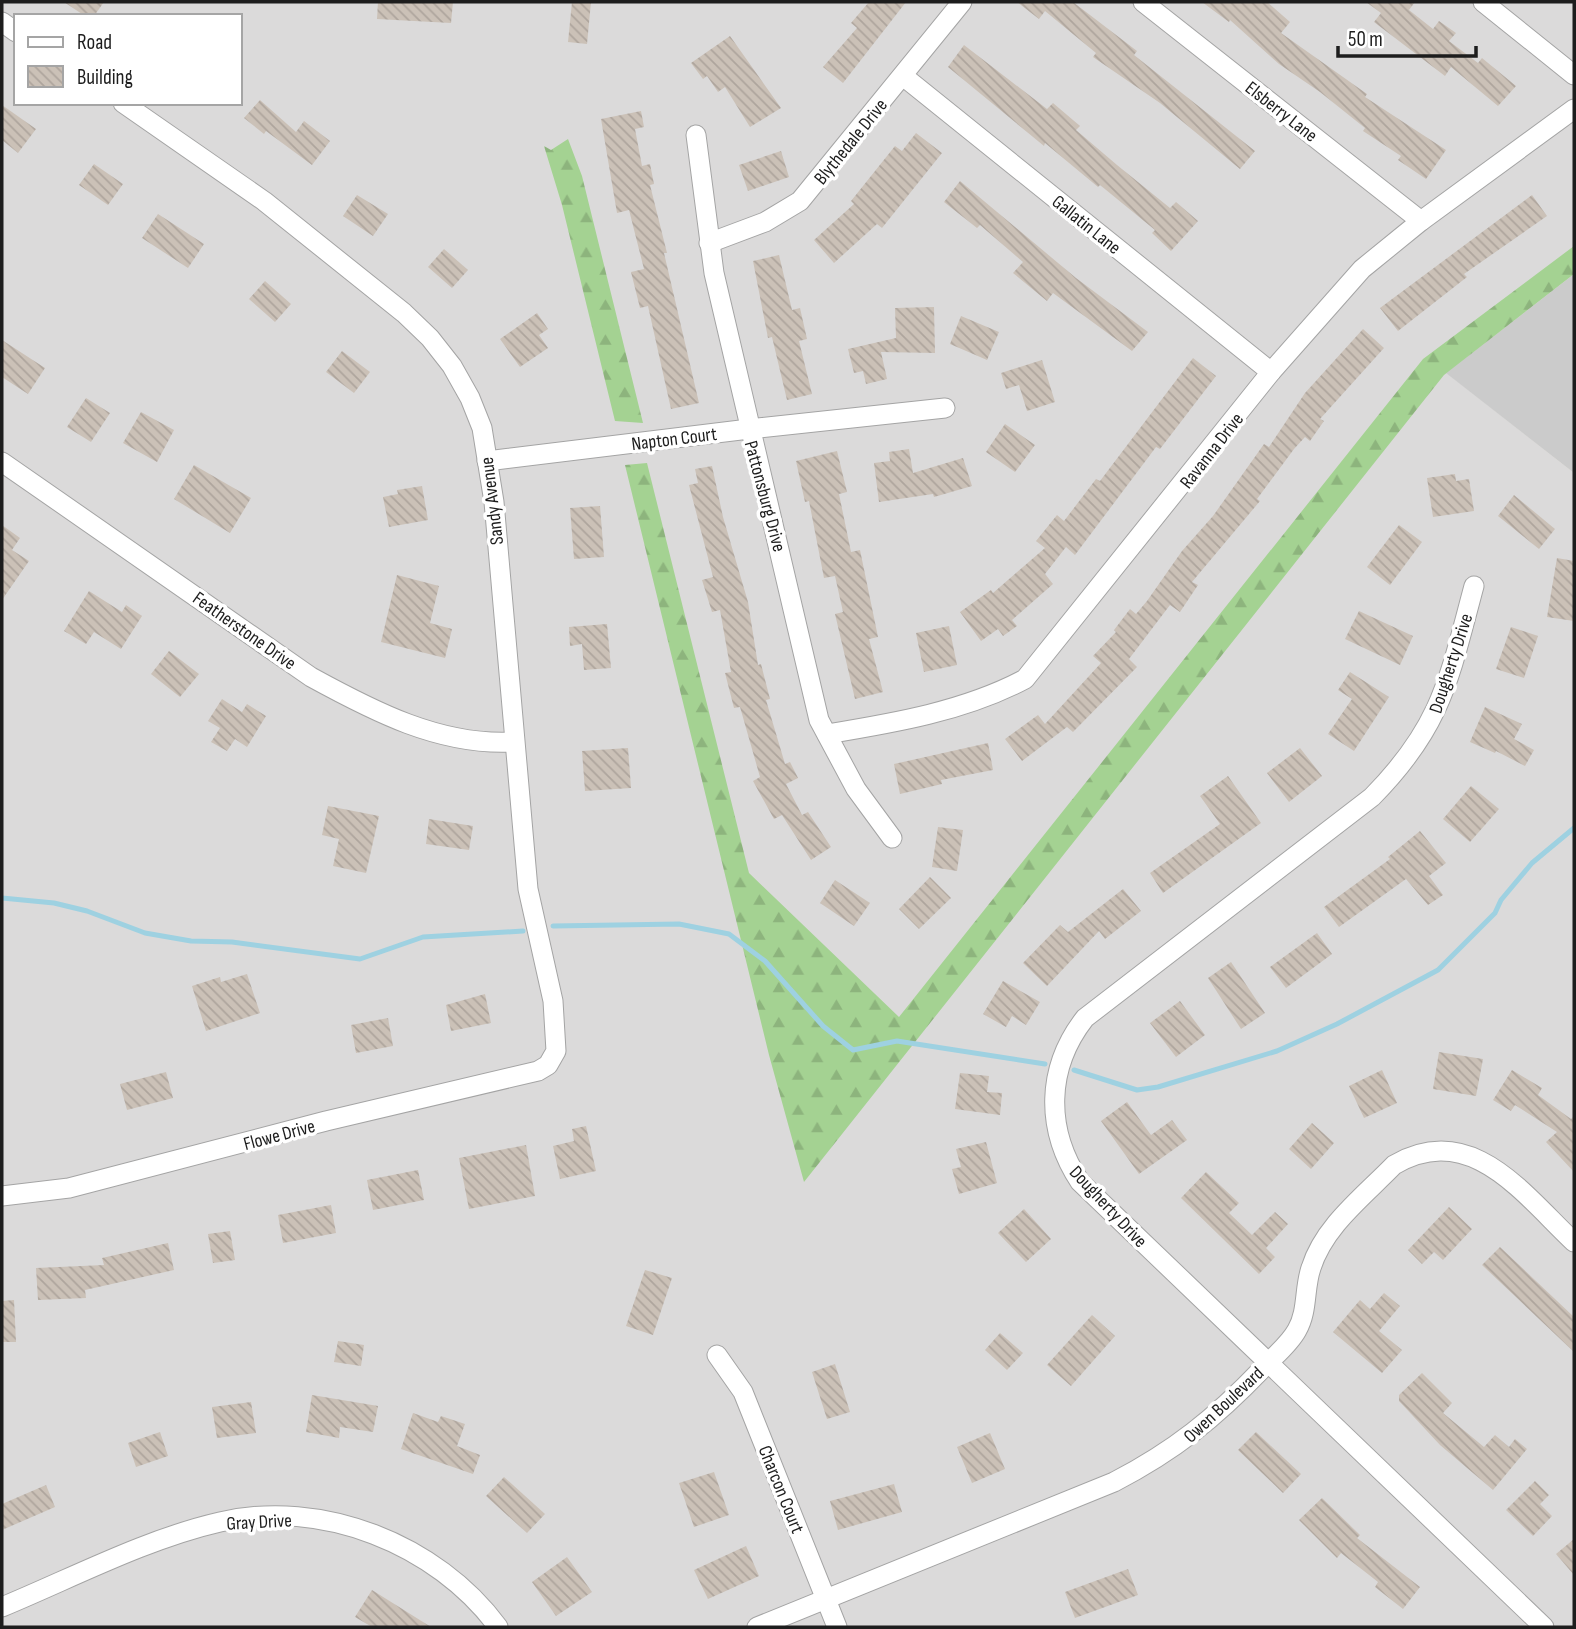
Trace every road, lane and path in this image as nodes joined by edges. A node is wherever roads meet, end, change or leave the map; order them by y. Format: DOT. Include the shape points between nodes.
graph roads {
  1 [pos="962,2"];
  2 [pos="1143,2"];
  3 [pos="1483,2"];
  4 [pos="1574,75"];
  5 [pos="903,76"];
  6 [pos="126,105"];
  7 [pos="1574,109"];
  8 [pos="696,135"];
  9 [pos="1421,221"];
  10 [pos="709,243"];
  11 [pos="1271,373"];
  12 [pos="945,408"];
  13 [pos="749,429"];
  14 [pos="2,461"];
  15 [pos="487,461"];
  16 [pos="1474,586"];
  17 [pos="827,734"];
  18 [pos="513,741"];
  19 [pos="892,838"];
  20 [pos="551,1061"];
  21 [pos="2,1196"];
  22 [pos="1574,1242"];
  23 [pos="717,1356"];
  24 [pos="1268,1363"];
  25 [pos="827,1598"];
  26 [pos="2,1607"];
  27 [pos="498,1627"];
  28 [pos="757,1627"];
  29 [pos="837,1627"];
  30 [pos="1544,1627"];
  1 -- 5 [label="street, Blythedale Drive"];
  2 -- 9 [label="street, Elsberry Lane"];
  3 -- 4 [label="street"];
  5 -- 10 [label="street, Blythedale Drive" via="800,201 765,222"];
  5 -- 11 [label="street, Gallatin Lane"];
  6 -- 15 [label="street, Sandy Avenue" via="264,201 430,338 470,398 482,428"];
  7 -- 9 [label="street, Ravanna Drive"];
  8 -- 10 [label="street, Pattonsburg Drive"];
  9 -- 11 [label="street, Ravanna Drive" via="1362,268"];
  10 -- 13 [label="street, Pattonsburg Drive"];
  11 -- 17 [label="street, Ravanna Drive" via="1025,679 953,708"];
  12 -- 13 [label="street, Napton Court"];
  13 -- 15 [label="street, Napton Court"];
  13 -- 17 [label="street, Pattonsburg Drive" via="819,720"];
  14 -- 18 [label="street, Featherstone Drive" via="311,677 427,730 470,740"];
  15 -- 18 [label="street, Sandy Avenue"];
  16 -- 24 [label="street, Dougherty Drive" via="1448,684 1422,738 1399,769 1372,797 1106,1000 1074,1032 1059,1064 1054,1118 1067,1161 1080,1182"];
  17 -- 19 [label="street, Pattonsburg Drive" via="856,789"];
  18 -- 20 [label="street, Sandy Avenue" via="528,889 553,1001 557,1040"];
  20 -- 21 [label="street, Flowe Drive" via="538,1071 81,1185"];
  22 -- 24 [label="street, Owen Boulevard" via="1496,1169 1476,1157 1447,1150 1407,1157 1326,1236 1310,1270 1301,1322"];
  23 -- 25 [label="street, Charcon Court" via="743,1392"];
  24 -- 25 [label="street, Owen Boulevard" via="1216,1415 1154,1462"];
  24 -- 30 [label="street, Dougherty Drive"];
  25 -- 28 [label="street, Owen Boulevard"];
  25 -- 29 [label="street, Charcon Court"];
  26 -- 27 [label="street, Gray Drive" via="188,1530 258,1517 297,1518 358,1529 410,1550 456,1582"];
}
